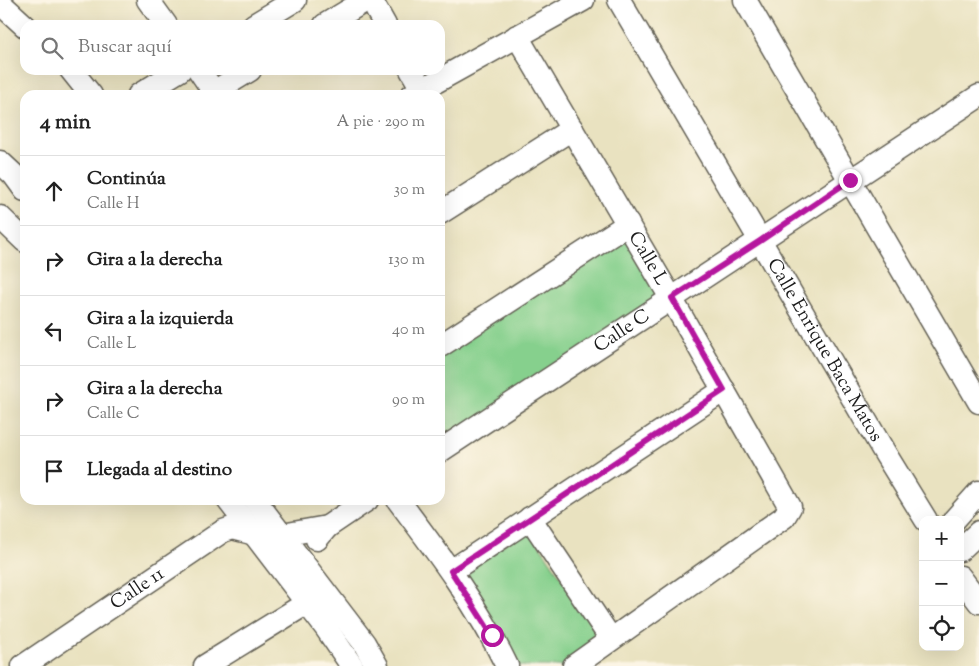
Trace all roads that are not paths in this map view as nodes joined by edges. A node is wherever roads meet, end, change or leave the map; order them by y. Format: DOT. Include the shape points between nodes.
graph roads {
  1 [pos="4,0"];
  2 [pos="148,0"];
  3 [pos="295,0"];
  4 [pos="366,0"];
  5 [pos="371,0"];
  6 [pos="583,0"];
  7 [pos="619,0"];
  8 [pos="745,0"];
  9 [pos="0,3"];
  10 [pos="162,20"];
  11 [pos="262,20"];
  12 [pos="332,20"];
  13 [pos="382,20"];
  14 [pos="20,21"];
  15 [pos="517,36"];
  16 [pos="445,71"];
  17 [pos="75,75"];
  18 [pos="172,75"];
  19 [pos="202,75"];
  20 [pos="242,75"];
  21 [pos="436,75"];
  22 [pos="415,85"];
  23 [pos="87,90"];
  24 [pos="147,90"];
  25 [pos="211,90"];
  26 [pos="219,90"];
  27 [pos="979,96"];
  28 [pos="572,129"];
  29 [pos="850,180"];
  30 [pos="445,210"];
  31 [pos="0,217"];
  32 [pos="628,224"];
  33 [pos="20,237"];
  34 [pos="760,241"];
  35 [pos="672,298"];
  36 [pos="445,343"];
  37 [pos="724,390"];
  38 [pos="979,402"];
  39 [pos="445,448"];
  40 [pos="979,492"];
  41 [pos="232,505"];
  42 [pos="259,505"];
  43 [pos="360,505"];
  44 [pos="402,505"];
  45 [pos="924,516"];
  46 [pos="958,516"];
  47 [pos="530,518"];
  48 [pos="327,527"];
  49 [pos="255,534"];
  50 [pos="282,535"];
  51 [pos="301,559"];
  52 [pos="451,571"];
  53 [pos="288,577"];
  54 [pos="964,582"];
  55 [pos="979,602"];
  56 [pos="307,603"];
  57 [pos="611,639"];
  58 [pos="23,666"];
  59 [pos="205,666"];
  60 [pos="352,666"];
  61 [pos="377,666"];
  62 [pos="507,666"];
  63 [pos="574,666"];
  1 -- 9 [label="street"];
  2 -- 10 [label="street"];
  3 -- 11 [label="street"];
  4 -- 12 [label="street"];
  5 -- 13 [label="street"];
  6 -- 15 [label="street"];
  7 -- 34 [label="street, Calle Enrique Baca Matos"];
  8 -- 29 [label="street"];
  9 -- 14 [label="street"];
  15 -- 16 [label="street"];
  15 -- 28 [label="street, Calle L"];
  17 -- 23 [label="street"];
  18 -- 24 [label="street"];
  19 -- 25 [label="street"];
  20 -- 26 [label="street"];
  21 -- 22 [label="street"];
  27 -- 29 [label="street, Calle C"];
  28 -- 30 [label="street"];
  28 -- 32 [label="street, Calle L"];
  29 -- 34 [label="street, Calle C"];
  29 -- 38 [label="street"];
  31 -- 33 [label="street"];
  32 -- 35 [label="street, Calle L"];
  32 -- 36 [label="street"];
  34 -- 35 [label="street, Calle C"];
  34 -- 45 [label="street, Calle Enrique Baca Matos"];
  35 -- 37 [label="street, Calle L"];
  35 -- 39 [label="street, Calle C"];
  37 -- 47 [label="street"];
  37 -- 57 [label="street, Calle L" via="790,507 784,517"];
  40 -- 46 [label="street"];
  41 -- 49 [label="street"];
  42 -- 50 [label="street"];
  43 -- 48 [label="street"];
  44 -- 52 [label="street"];
  47 -- 52 [label="street"];
  47 -- 57 [label="street"];
  48 -- 50 [label="street"];
  48 -- 51 [label="street"];
  49 -- 50 [label="street"];
  49 -- 53 [label="street"];
  49 -- 58 [label="street, Calle 11" via="232,528 223,530"];
  50 -- 51 [label="street"];
  51 -- 53 [label="street"];
  51 -- 61 [label="street" via="364,643"];
  52 -- 62 [label="street" via="492,635"];
  53 -- 56 [label="street"];
  54 -- 55 [label="street"];
  56 -- 59 [label="street"];
  56 -- 60 [label="street"];
  57 -- 63 [label="street"];
}
